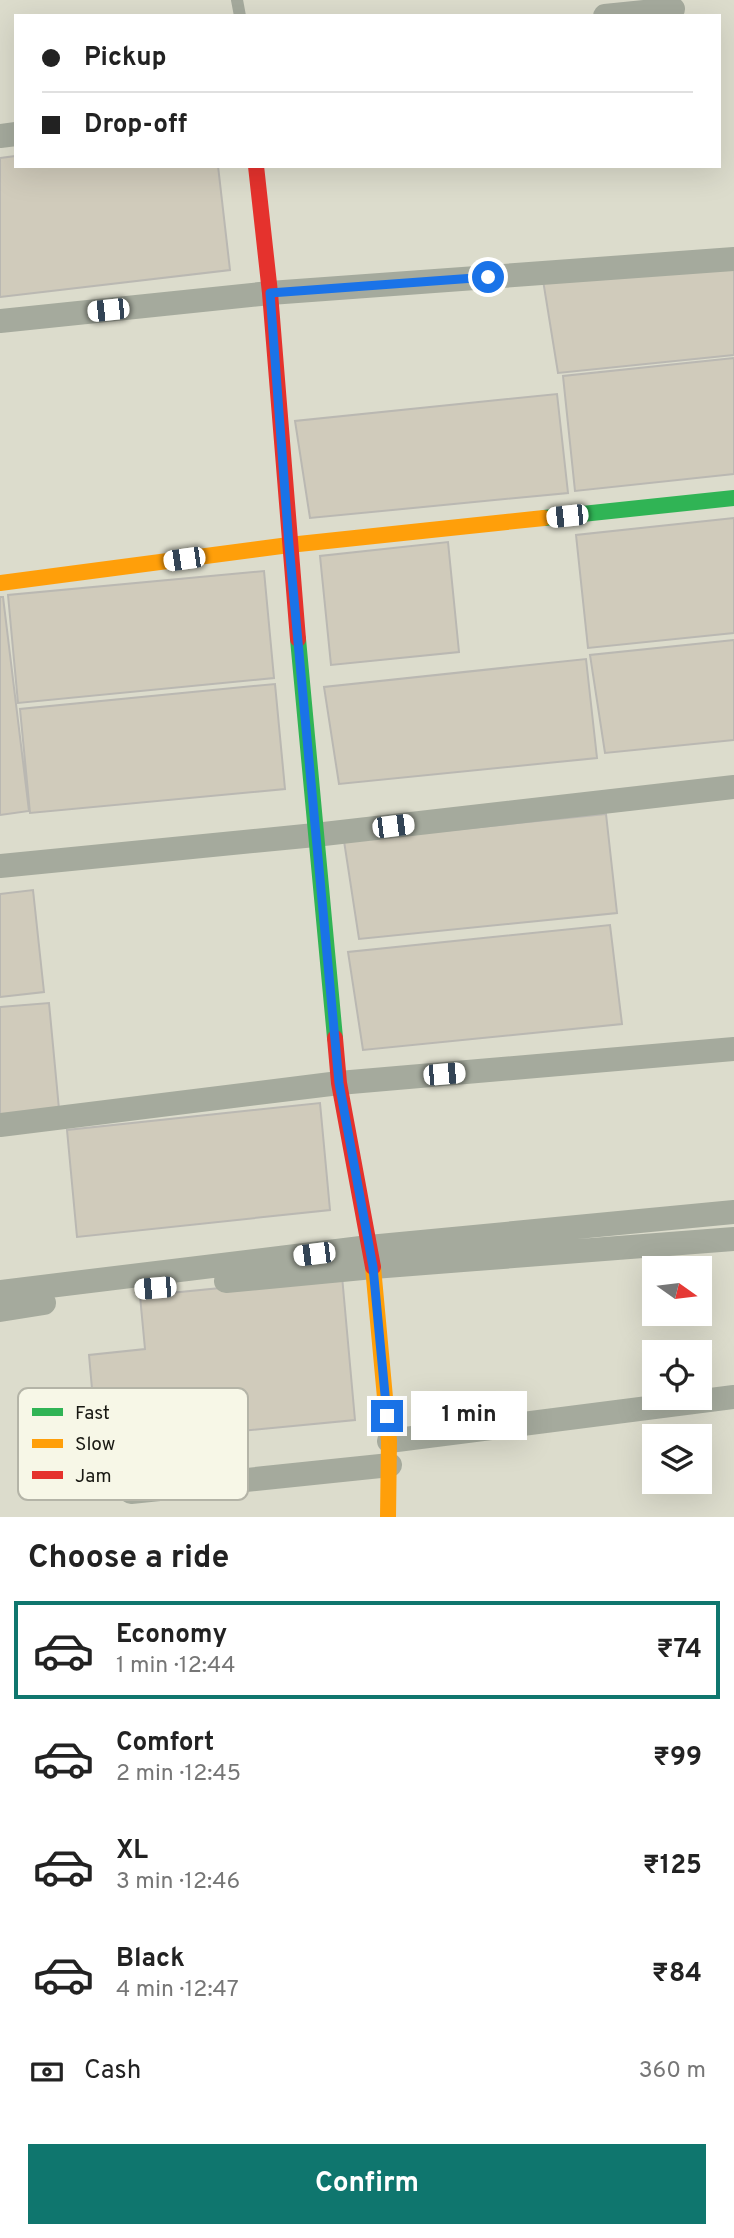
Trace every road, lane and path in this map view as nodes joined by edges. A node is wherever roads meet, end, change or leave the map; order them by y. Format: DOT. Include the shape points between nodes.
graph roads {
  1 [pos="673,9"];
  2 [pos="624,14"];
  3 [pos="256,168"];
  4 [pos="734,259"];
  5 [pos="270,293"];
  6 [pos="0,321"];
  7 [pos="734,498"];
  8 [pos="289,545"];
  9 [pos="0,583"];
  10 [pos="734,787"];
  11 [pos="315,835"];
  12 [pos="0,866"];
  13 [pos="734,1049"];
  14 [pos="339,1083"];
  15 [pos="0,1125"];
  16 [pos="734,1212"];
  17 [pos="734,1239"];
  18 [pos="371,1257"];
  19 [pos="0,1292"];
  20 [pos="0,1310"];
  21 [pos="734,1397"];
  22 [pos="389,1453"];
  23 [pos="248,1475"];
  24 [pos="388,1517"];
  1 -- 2 [label="street"];
  3 -- 5 [label="street"];
  4 -- 5 [label="street"];
  5 -- 6 [label="street"];
  5 -- 8 [label="street"];
  7 -- 8 [label="street"];
  8 -- 9 [label="street"];
  8 -- 11 [label="street"];
  10 -- 11 [label="street"];
  11 -- 12 [label="street"];
  11 -- 14 [label="street"];
  13 -- 14 [label="street"];
  14 -- 15 [label="street"];
  14 -- 18 [label="street"];
  16 -- 18 [label="street"];
  17 -- 18 [label="street"];
  18 -- 19 [label="street"];
  18 -- 20 [label="street"];
  18 -- 22 [label="street"];
  21 -- 22 [label="street"];
  22 -- 23 [label="street"];
  22 -- 24 [label="street"];
}
